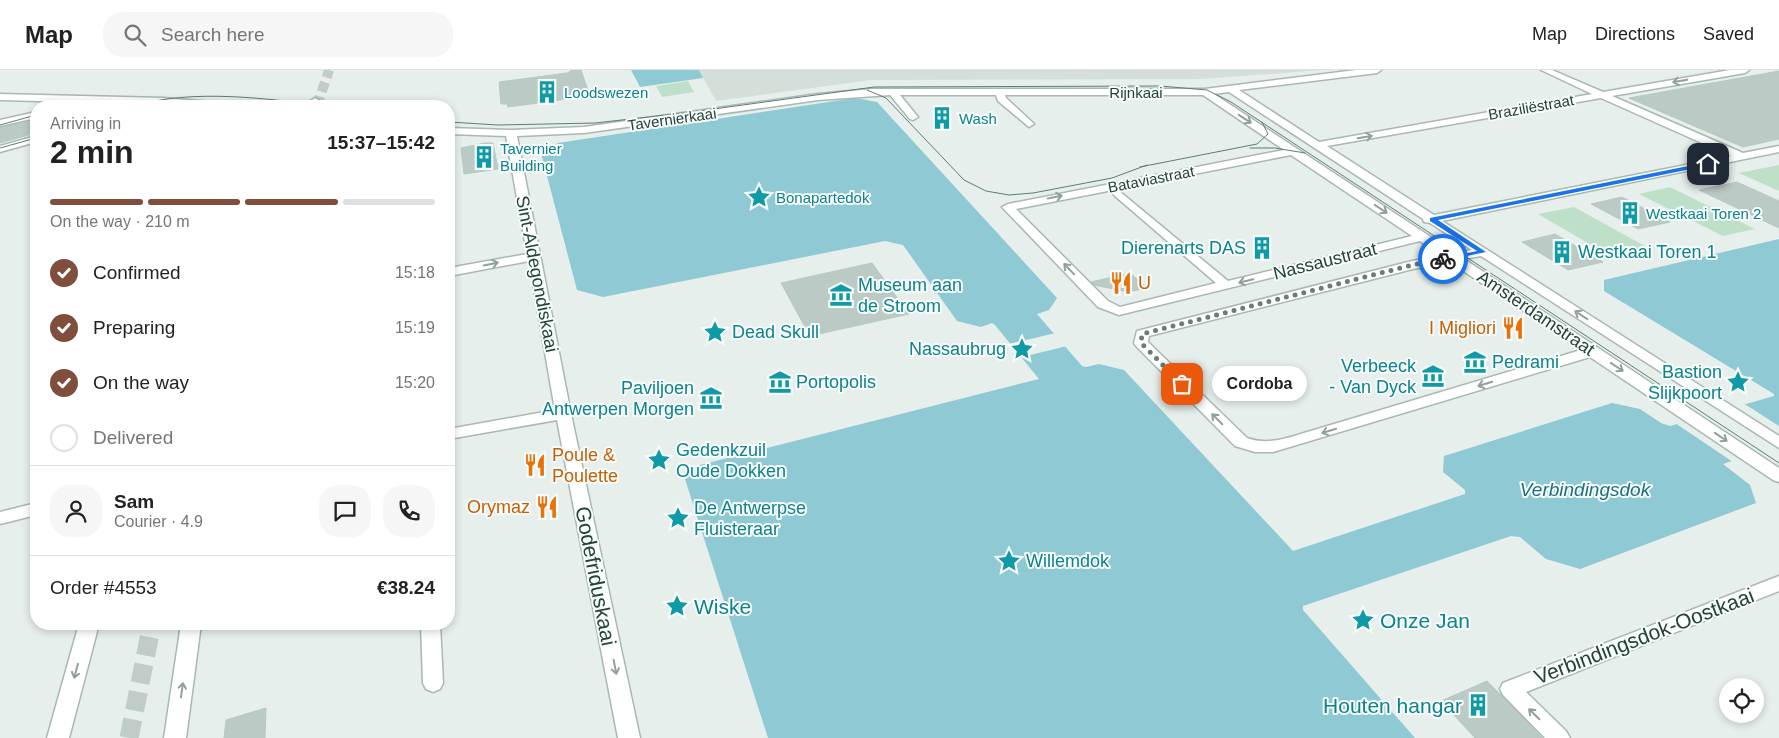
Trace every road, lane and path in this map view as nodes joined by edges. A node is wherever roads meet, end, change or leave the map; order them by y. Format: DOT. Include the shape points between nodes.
graph roads {
  1 [pos="1377,70"];
  2 [pos="1545,70"];
  3 [pos="1745,70"];
  4 [pos="1232,90"];
  5 [pos="895,92"];
  6 [pos="1000,92"];
  7 [pos="1205,92"];
  8 [pos="1601,95"];
  9 [pos="0,97"];
  10 [pos="90,100"];
  11 [pos="30,116"];
  12 [pos="913,117"];
  13 [pos="0,123"];
  14 [pos="1029,124"];
  15 [pos="455,132"];
  16 [pos="511,134"];
  17 [pos="30,141"];
  18 [pos="1317,145"];
  19 [pos="0,149"];
  20 [pos="1779,149"];
  21 [pos="1294,151"];
  22 [pos="1743,157"];
  23 [pos="1119,194"];
  24 [pos="1432,220"];
  25 [pos="1405,225"];
  26 [pos="1424,237"];
  27 [pos="1483,252"];
  28 [pos="532,257"];
  29 [pos="1454,257"];
  30 [pos="455,271"];
  31 [pos="1226,286"];
  32 [pos="1103,304"];
  33 [pos="1594,351"];
  34 [pos="563,414"];
  35 [pos="455,433"];
  36 [pos="1779,443"];
  37 [pos="1779,476"];
  38 [pos="30,510"];
  39 [pos="5,514"];
  40 [pos="1779,583"];
  41 [pos="87,630"];
  42 [pos="190,630"];
  43 [pos="430,630"];
  44 [pos="433,683"];
  45 [pos="58,738"];
  46 [pos="175,738"];
  47 [pos="629,738"];
  48 [pos="1559,738"];
  1 -- 4 [label="street, Rijnkaai"];
  2 -- 8 [label="street"];
  3 -- 8 [label="street, Braziliëstraat, one-way"];
  4 -- 7 [label="street, Rijnkaai"];
  4 -- 18 [label="street, Amsterdamstraat"];
  5 -- 6 [label="street, Rijnkaai"];
  5 -- 12 [label="street" via="898,102"];
  5 -- 16 [label="street, Tavernierkaai" via="818,97 605,128"];
  6 -- 7 [label="street, Rijnkaai"];
  6 -- 14 [label="street" via="1001,99"];
  7 -- 21 [label="street, Amsterdamstraat, one-way"];
  18 -- 8 [label="street, Braziliëstraat, one-way"];
  8 -- 22 [label="street"];
  9 -- 10 [label="street"];
  11 -- 13 [label="street"];
  15 -- 16 [label="street, Tavernierkaai"];
  16 -- 28 [label="street, Sint-Aldegondiskaai"];
  17 -- 19 [label="street"];
  18 -- 24 [label="street, Amsterdamstraat"];
  20 -- 22 [label="street"];
  21 -- 25 [label="street, Amsterdamstraat, one-way"];
  32 -- 21 [label="street, Bataviastraat, one-way" via="1008,207"];
  22 -- 24 [label="street"];
  23 -- 31 [label="street"];
  24 -- 25 [label="street"];
  24 -- 27 [label="street, Amsterdamstraat"];
  25 -- 26 [label="street, Amsterdamstraat"];
  26 -- 29 [label="street, Amsterdamstraat"];
  26 -- 31 [label="street, Nassaustraat, one-way"];
  27 -- 29 [label="street, Nassaustraat"];
  36 -- 27 [label="street, Amsterdamstraat, one-way"];
  30 -- 28 [label="street, one-way"];
  28 -- 34 [label="street, Sint-Aldegondiskaai"];
  29 -- 33 [label="street, Amsterdamstraat"];
  33 -- 29 [label="street, Nassaustraat, one-way" via="1309,437 1273,447 1255,448 1235,438 1141,343 1142,334"];
  31 -- 32 [label="street, Nassaustraat" via="1119,311"];
  33 -- 37 [label="street, Amsterdamstraat, one-way"];
  34 -- 35 [label="street"];
  34 -- 47 [label="street, Godefriduskaai, one-way"];
  38 -- 39 [label="street"];
  48 -- 40 [label="street, Verbindingsdok-Oostkaai, one-way" via="1510,689"];
  41 -- 45 [label="street, one-way"];
  46 -- 42 [label="street, one-way"];
  43 -- 44 [label="street"];
}
